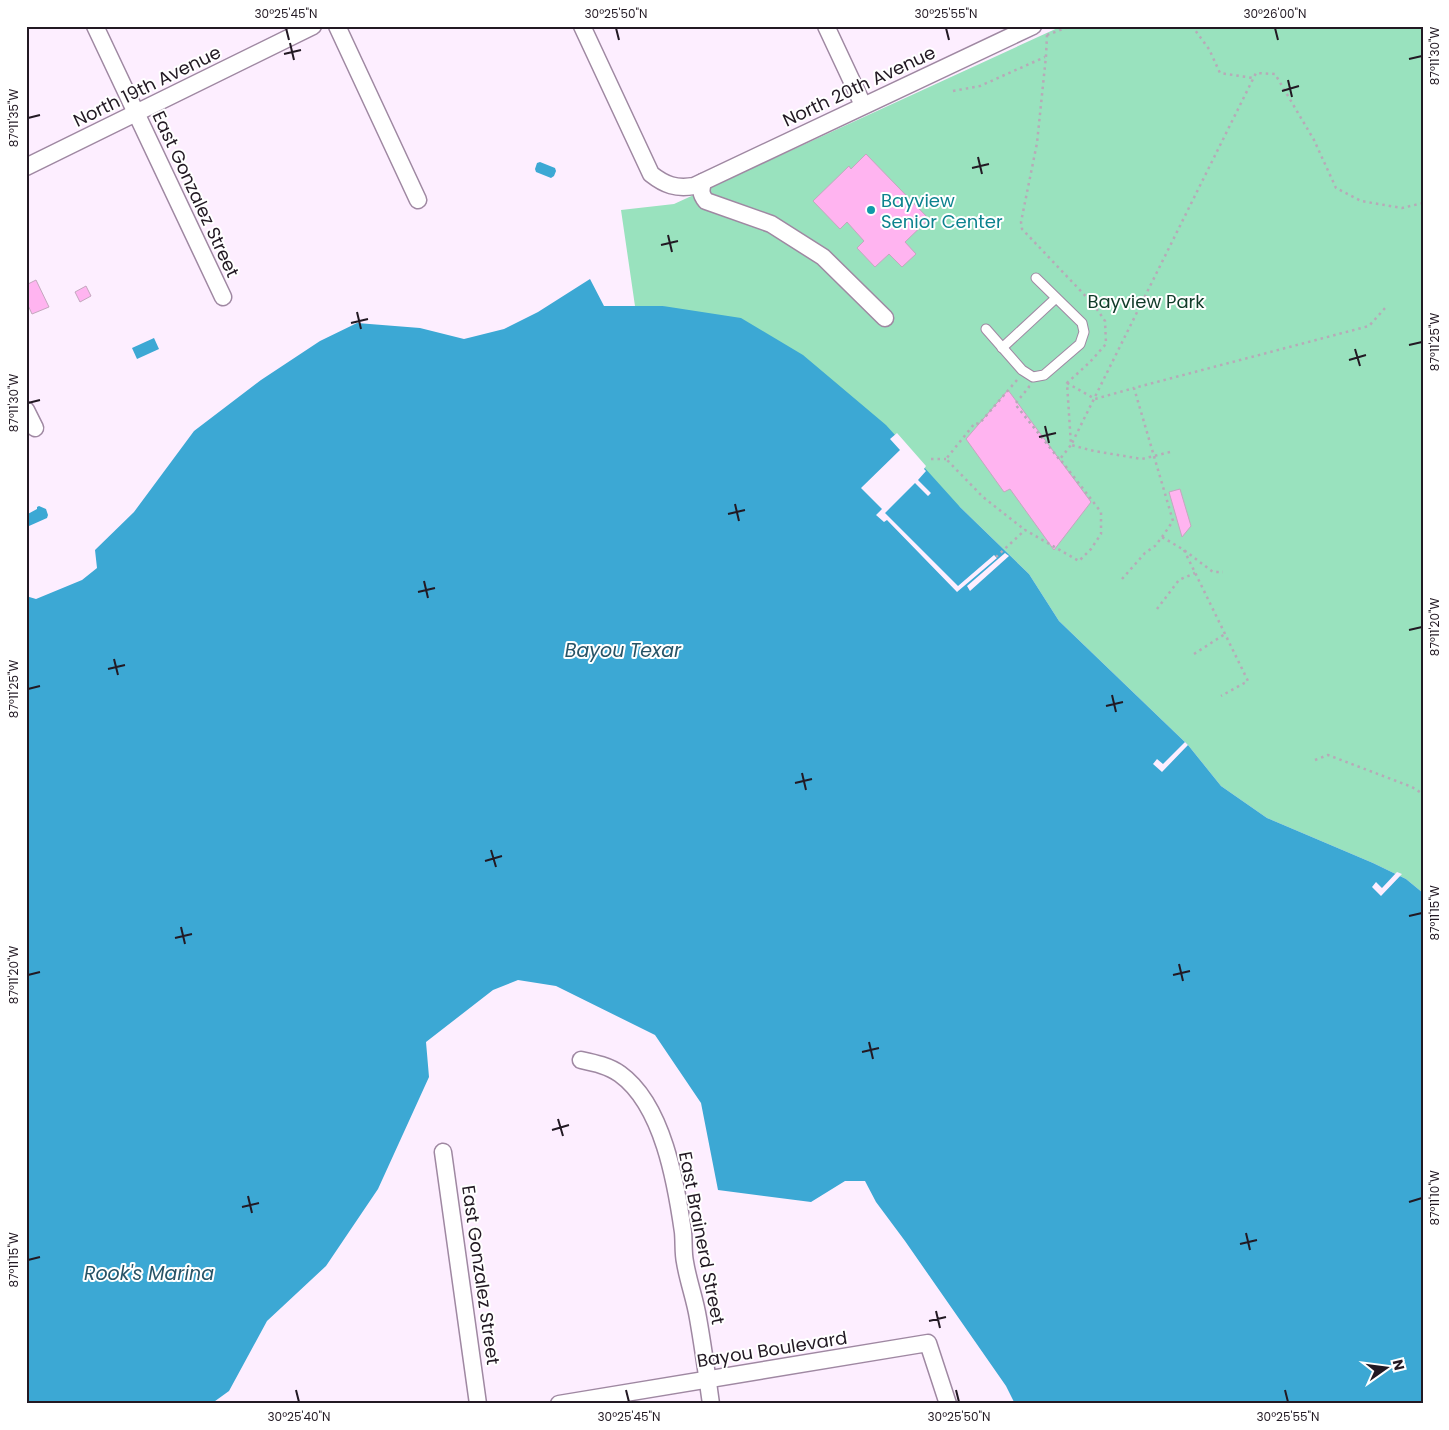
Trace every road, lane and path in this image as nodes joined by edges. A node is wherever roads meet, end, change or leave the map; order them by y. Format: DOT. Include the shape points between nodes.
graph roads {
  1 [pos="95,26"];
  2 [pos="313,26"];
  3 [pos="336,26"];
  4 [pos="582,26"];
  5 [pos="826,26"];
  6 [pos="1033,26"];
  7 [pos="1042,26"];
  8 [pos="1071,26"];
  9 [pos="1192,26"];
  10 [pos="1047,35"];
  11 [pos="1046,56"];
  12 [pos="1253,78"];
  13 [pos="953,91"];
  14 [pos="864,106"];
  15 [pos="136,114"];
  16 [pos="26,167"];
  17 [pos="703,182"];
  18 [pos="418,200"];
  19 [pos="1423,203"];
  20 [pos="1036,278"];
  21 [pos="222,297"];
  22 [pos="1056,298"];
  23 [pos="1386,307"];
  24 [pos="885,318"];
  25 [pos="986,329"];
  26 [pos="1002,348"];
  27 [pos="1067,382"];
  28 [pos="1134,388"];
  29 [pos="1095,400"];
  30 [pos="26,410"];
  31 [pos="34,428"];
  32 [pos="1071,445"];
  33 [pos="1170,452"];
  34 [pos="1153,456"];
  35 [pos="931,459"];
  36 [pos="946,459"];
  37 [pos="1060,460"];
  38 [pos="1025,530"];
  39 [pos="1162,537"];
  40 [pos="1184,550"];
  41 [pos="996,557"];
  42 [pos="1223,572"];
  43 [pos="1195,573"];
  44 [pos="1122,580"];
  45 [pos="1157,610"];
  46 [pos="1225,634"];
  47 [pos="1194,654"];
  48 [pos="1221,696"];
  49 [pos="1315,760"];
  50 [pos="1423,794"];
  51 [pos="581,1060"];
  52 [pos="444,1152"];
  53 [pos="708,1380"];
  54 [pos="478,1404"];
  55 [pos="559,1404"];
  56 [pos="711,1404"];
  57 [pos="948,1404"];
  1 -- 15 [label="street, East Gonzalez Street"];
  2 -- 15 [label="street, North 19th Avenue"];
  3 -- 18 [label="street"];
  4 -- 17 [label="street, North 20th Avenue" via="651,174 670,186 682,188"];
  5 -- 14 [label="street"];
  6 -- 14 [label="street, North 20th Avenue"];
  7 -- 10 [label="path"];
  8 -- 10 [label="path"];
  9 -- 12 [label="path" via="1209,49 1220,73"];
  10 -- 11 [label="path"];
  11 -- 13 [label="path" via="980,86"];
  11 -- 27 [label="path" via="1037,143 1022,229 1094,305 1105,321 1106,344"];
  12 -- 19 [label="path" via="1256,73 1276,74 1314,140 1336,188 1361,201 1402,208"];
  12 -- 29 [label="path"];
  14 -- 17 [label="street, North 20th Avenue"];
  15 -- 16 [label="street, North 19th Avenue"];
  15 -- 21 [label="street, East Gonzalez Street"];
  17 -- 24 [label="street" via="701,190 706,201 771,224 823,257"];
  20 -- 22 [label="lane"];
  22 -- 26 [label="lane"];
  22 -- 26 [label="lane" via="1082,323 1084,332 1080,344 1044,375 1033,377"];
  23 -- 28 [label="path" via="1369,326"];
  25 -- 26 [label="lane"];
  27 -- 29 [label="path"];
  27 -- 32 [label="path"];
  28 -- 29 [label="path"];
  28 -- 34 [label="path"];
  29 -- 32 [label="path"];
  30 -- 31 [label="street"];
  32 -- 34 [label="path" via="1142,459"];
  32 -- 37 [label="path"];
  33 -- 34 [label="path"];
  34 -- 39 [label="path" via="1173,521"];
  35 -- 36 [label="path"];
  36 -- 37 [label="path" via="1016,379 1029,387 1015,404"];
  36 -- 38 [label="path" via="984,497"];
  37 -- 38 [label="path" via="1101,512 1101,534 1078,562"];
  38 -- 41 [label="path"];
  39 -- 40 [label="path"];
  39 -- 44 [label="path"];
  40 -- 42 [label="path" via="1213,572"];
  40 -- 43 [label="path"];
  43 -- 45 [label="path" via="1179,580"];
  43 -- 46 [label="path"];
  46 -- 47 [label="path"];
  46 -- 48 [label="path" via="1248,681"];
  49 -- 50 [label="path" via="1328,755"];
  51 -- 53 [label="street, East Brainerd Street" via="606,1066 635,1086 663,1140 678,1198 684,1260 698,1316"];
  52 -- 54 [label="street, East Gonzalez Street"];
  53 -- 55 [label="street, Bayou Boulevard"];
  53 -- 56 [label="street, East Brainerd Street"];
  53 -- 57 [label="street, Bayou Boulevard" via="928,1343"];
}
